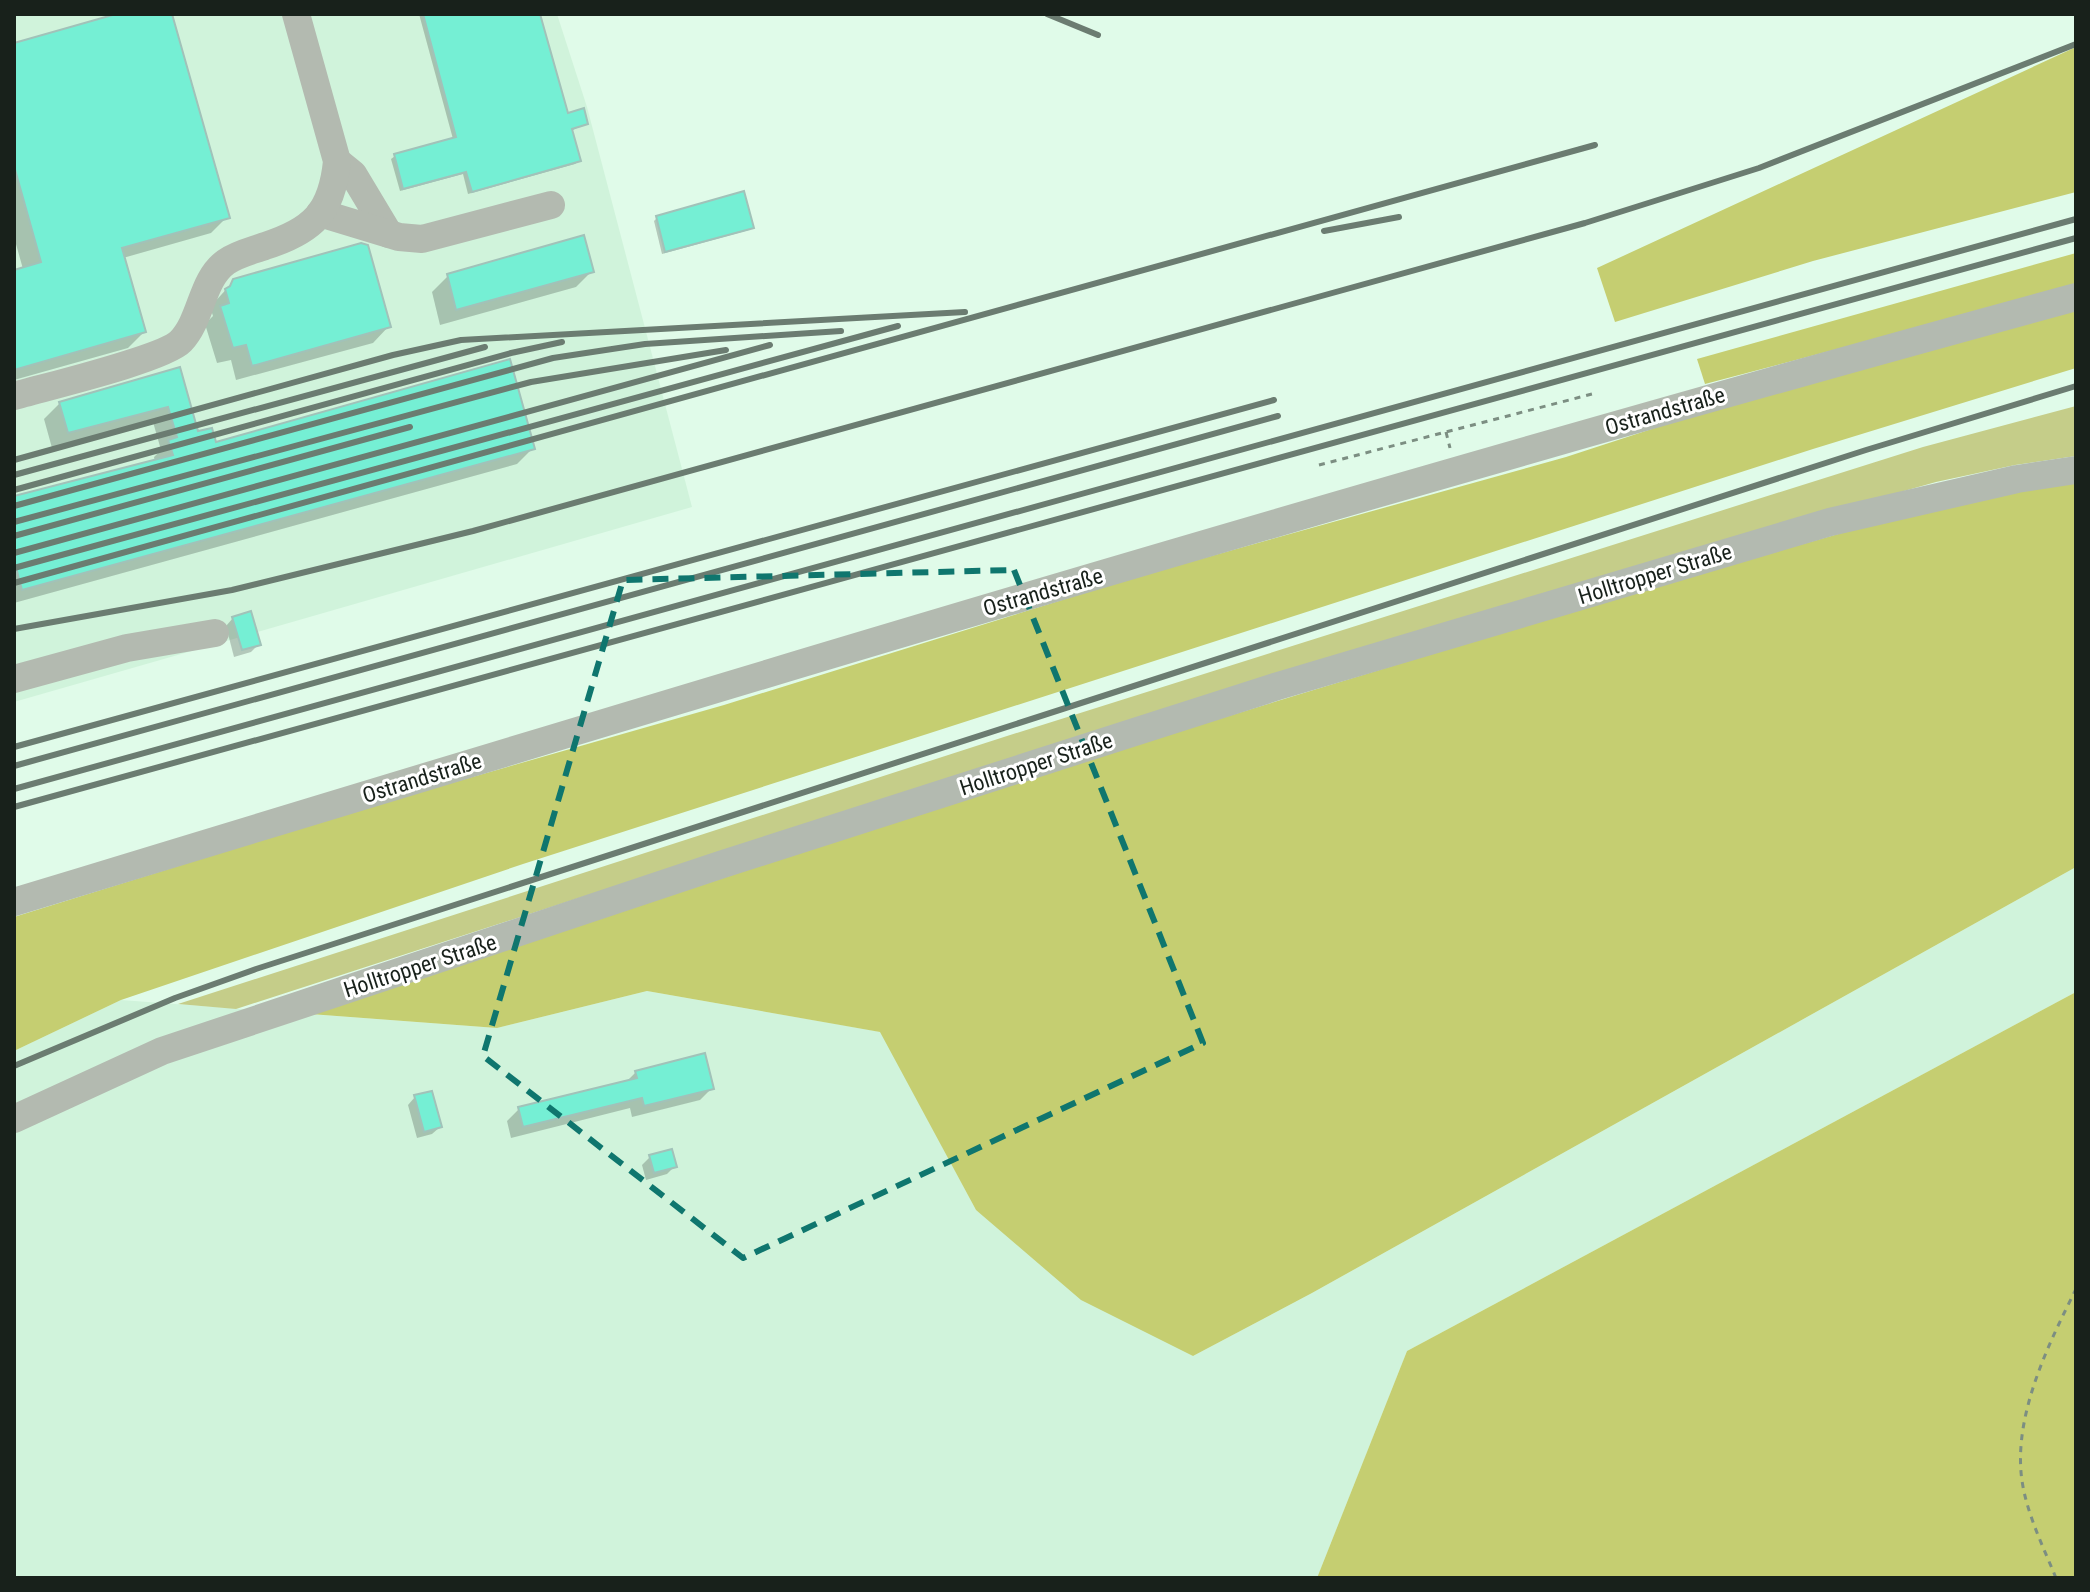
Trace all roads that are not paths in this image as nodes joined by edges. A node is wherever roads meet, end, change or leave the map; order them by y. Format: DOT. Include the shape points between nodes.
graph roads {
  1 [pos="296,14"];
  2 [pos="337,161"];
  3 [pos="551,205"];
  4 [pos="320,213"];
  5 [pos="389,234"];
  6 [pos="2076,297"];
  7 [pos="14,396"];
  8 [pos="2076,470"];
  9 [pos="215,633"];
  10 [pos="14,679"];
  11 [pos="14,902"];
  12 [pos="14,1119"];
  1 -- 2 [label="lane"];
  2 -- 4 [label="lane" via="334,184"];
  2 -- 5 [label="lane" via="353,174"];
  3 -- 5 [label="lane" via="435,237"];
  4 -- 5 [label="lane"];
  4 -- 7 [label="lane" via="299,233 239,254 216,270 190,329 170,350"];
  6 -- 11 [label="lane, Ostrandstraße" via="1394,489"];
  8 -- 12 [label="lane, Holltropper Straße" via="1830,522 1278,686 177,1046"];
  9 -- 10 [label="lane" via="127,648"];
}
